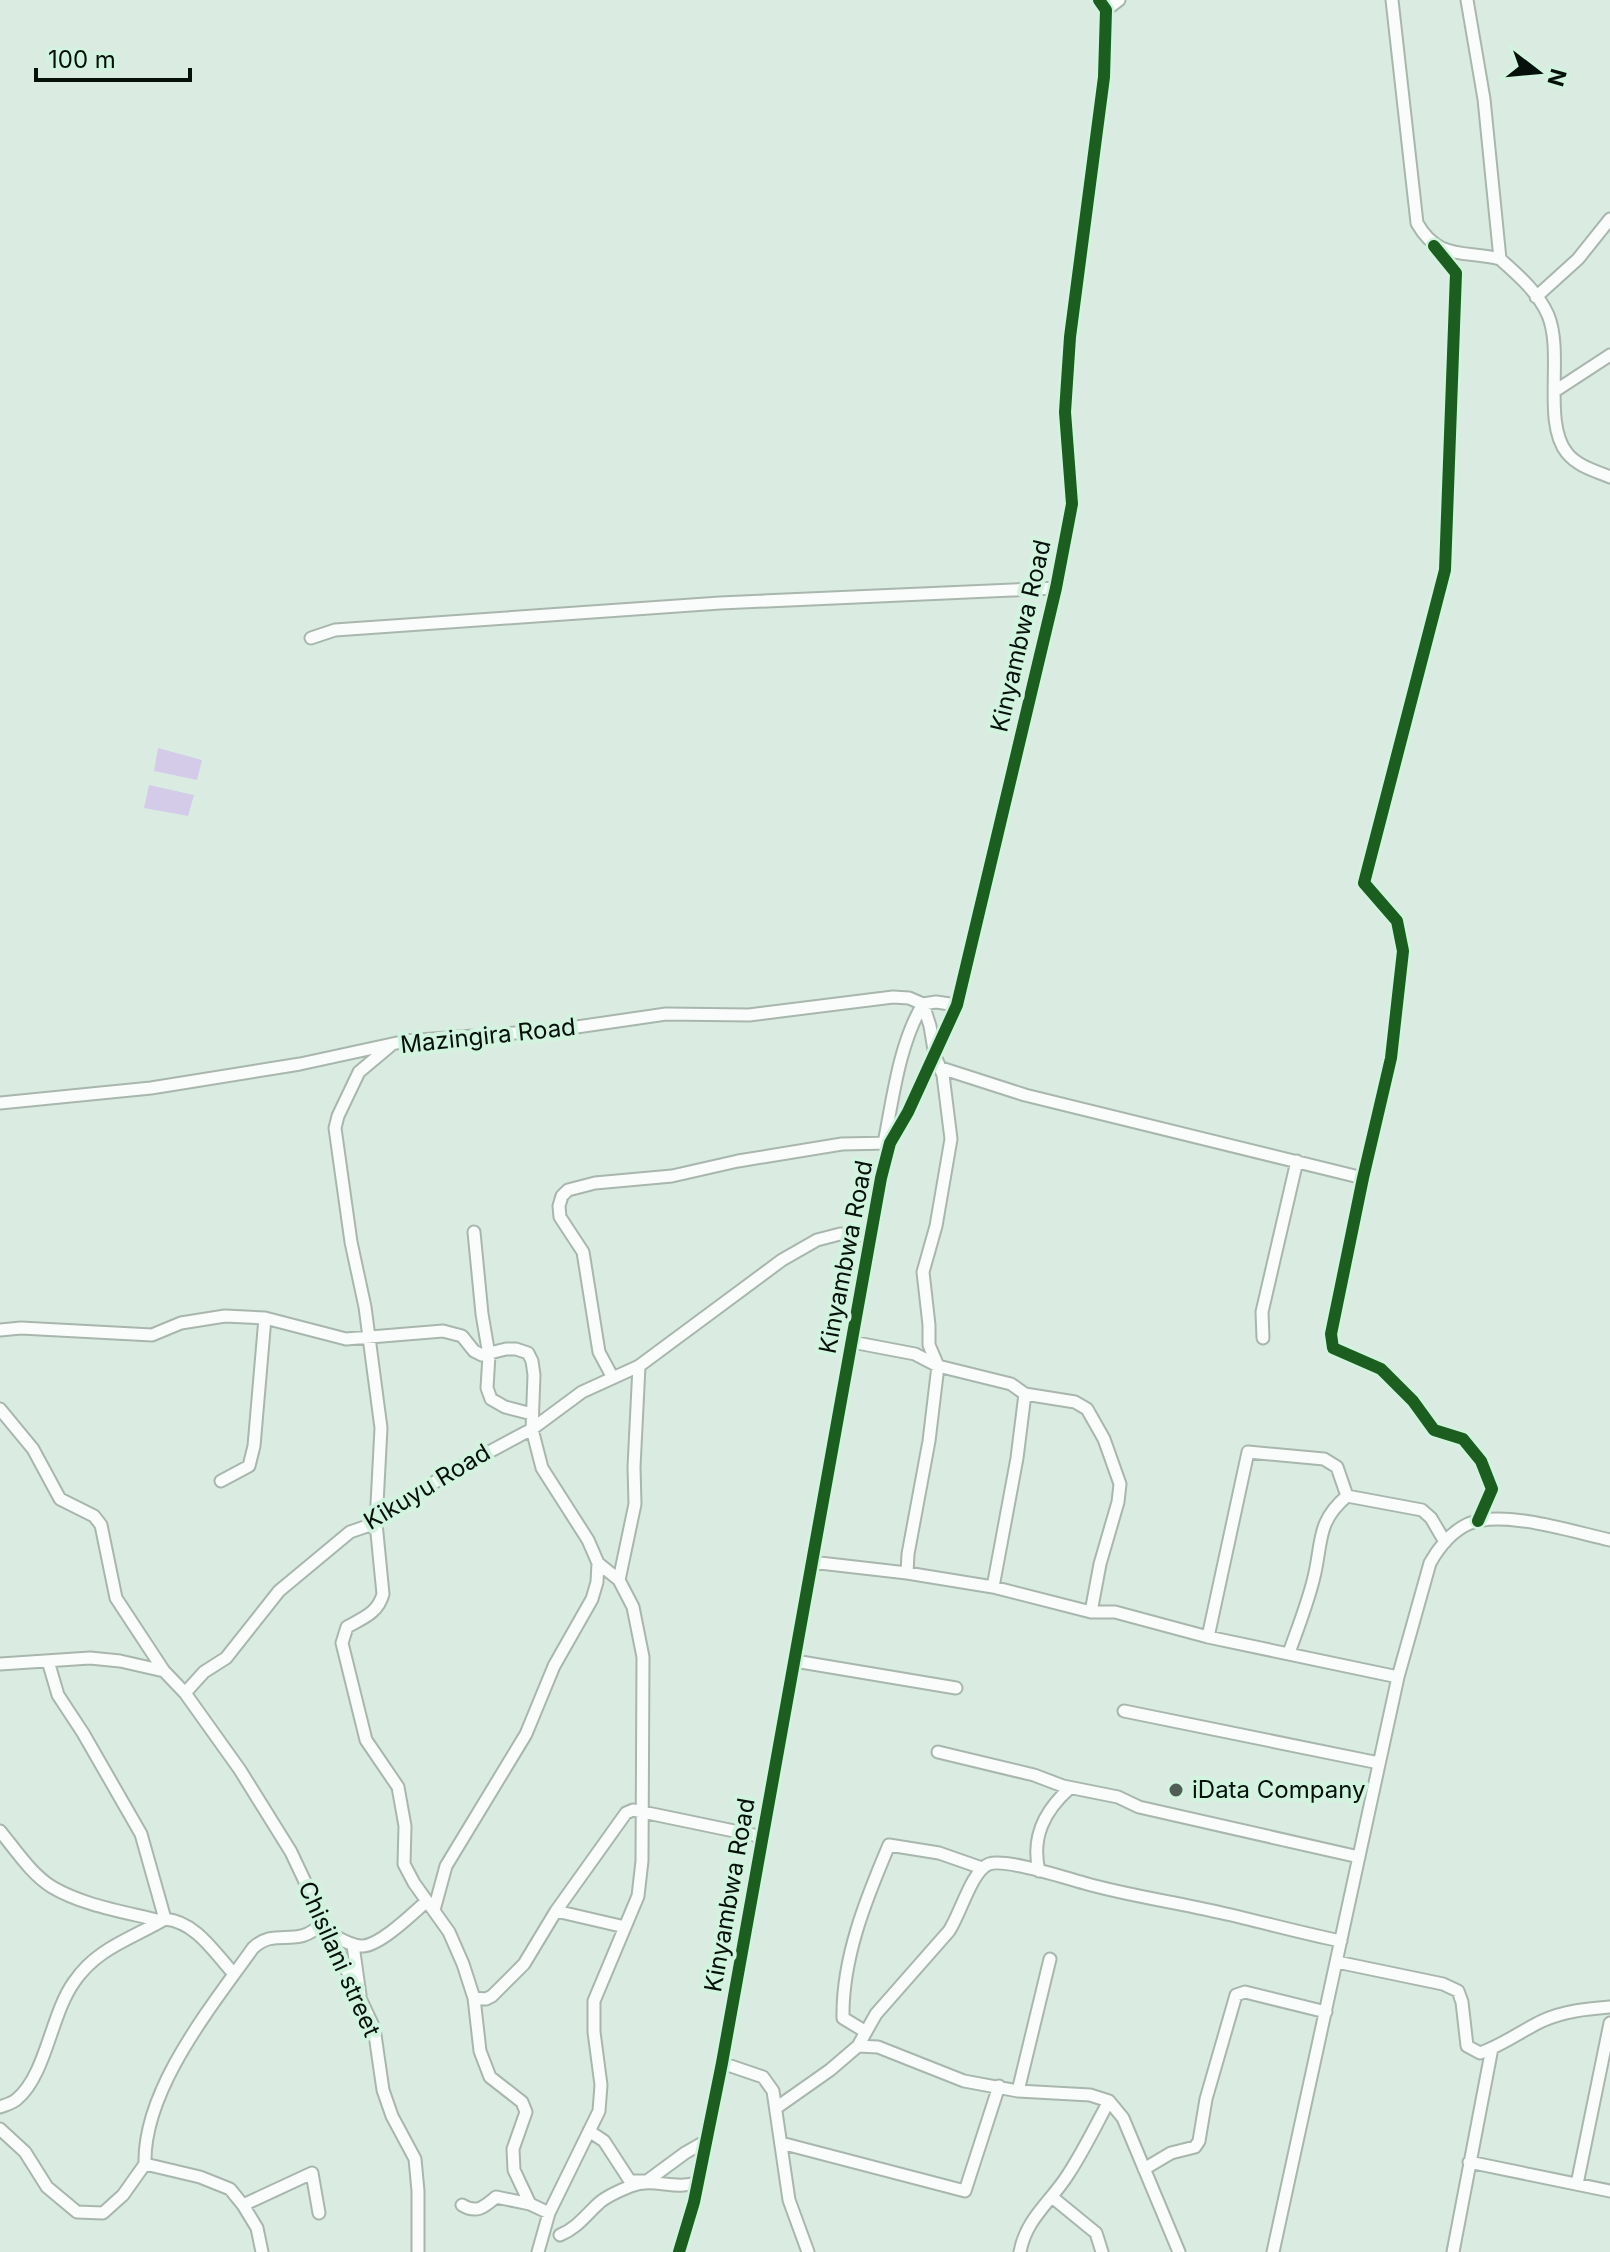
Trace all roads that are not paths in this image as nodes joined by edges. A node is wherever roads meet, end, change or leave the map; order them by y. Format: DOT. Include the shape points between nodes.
graph roads {
  1 [pos="1119,0"];
  2 [pos="1392,0"];
  3 [pos="1467,0"];
  4 [pos="1103,5"];
  5 [pos="1610,219"];
  6 [pos="1434,246"];
  7 [pos="1500,259"];
  8 [pos="1536,297"];
  9 [pos="1610,355"];
  10 [pos="1555,391"];
  11 [pos="1610,477"];
  12 [pos="1056,588"];
  13 [pos="311,638"];
  14 [pos="923,1004"];
  15 [pos="957,1005"];
  16 [pos="391,1046"];
  17 [pos="935,1056"];
  18 [pos="941,1068"];
  19 [pos="0,1103"];
  20 [pos="887,1143"];
  21 [pos="1297,1161"];
  22 [pos="1363,1178"];
  23 [pos="474,1232"];
  24 [pos="871,1236"];
  25 [pos="265,1318"];
  26 [pos="0,1330"];
  27 [pos="369,1337"];
  28 [pos="1263,1338"];
  29 [pos="852,1342"];
  30 [pos="489,1355"];
  31 [pos="639,1366"];
  32 [pos="938,1366"];
  33 [pos="613,1378"];
  34 [pos="1025,1394"];
  35 [pos="0,1409"];
  36 [pos="532,1414"];
  37 [pos="532,1429"];
  38 [pos="221,1481"];
  39 [pos="1347,1496"];
  40 [pos="1478,1521"];
  41 [pos="376,1523"];
  42 [pos="1610,1540"];
  43 [pos="1445,1542"];
  44 [pos="811,1562"];
  45 [pos="598,1563"];
  46 [pos="907,1573"];
  47 [pos="619,1580"];
  48 [pos="993,1587"];
  49 [pos="1091,1612"];
  50 [pos="1208,1637"];
  51 [pos="1289,1653"];
  52 [pos="48,1661"];
  53 [pos="795,1661"];
  54 [pos="0,1664"];
  55 [pos="164,1671"];
  56 [pos="1398,1677"];
  57 [pos="956,1688"];
  58 [pos="185,1693"];
  59 [pos="1124,1711"];
  60 [pos="938,1752"];
  61 [pos="1379,1763"];
  62 [pos="1070,1788"];
  63 [pos="643,1813"];
  64 [pos="0,1831"];
  65 [pos="763,1837"];
  66 [pos="1359,1857"];
  67 [pos="982,1868"];
  68 [pos="1039,1871"];
  69 [pos="430,1906"];
  70 [pos="556,1911"];
  71 [pos="163,1920"];
  72 [pos="325,1927"];
  73 [pos="625,1927"];
  74 [pos="1341,1941"];
  75 [pos="353,1945"];
  76 [pos="1050,1959"];
  77 [pos="1337,1962"];
  78 [pos="234,1974"];
  79 [pos="474,1998"];
  80 [pos="361,2001"];
  81 [pos="1610,2007"];
  82 [pos="1326,2012"];
  83 [pos="1610,2023"];
  84 [pos="866,2032"];
  85 [pos="858,2046"];
  86 [pos="1492,2048"];
  87 [pos="722,2063"];
  88 [pos="999,2086"];
  89 [pos="1018,2091"];
  90 [pos="1109,2101"];
  91 [pos="0,2107"];
  92 [pos="776,2108"];
  93 [pos="0,2129"];
  94 [pos="589,2131"];
  95 [pos="706,2141"];
  96 [pos="781,2143"];
  97 [pos="1469,2162"];
  98 [pos="145,2164"];
  99 [pos="1144,2169"];
  100 [pos="647,2181"];
  101 [pos="698,2182"];
  102 [pos="1577,2184"];
  103 [pos="1610,2191"];
  104 [pos="1052,2197"];
  105 [pos="530,2204"];
  106 [pos="243,2205"];
  107 [pos="462,2205"];
  108 [pos="319,2213"];
  109 [pos="549,2213"];
  110 [pos="560,2235"];
  111 [pos="262,2252"];
  112 [pos="418,2252"];
  113 [pos="538,2252"];
  114 [pos="679,2252"];
  115 [pos="808,2252"];
  116 [pos="1020,2252"];
  117 [pos="1102,2252"];
  118 [pos="1179,2252"];
  119 [pos="1273,2252"];
  120 [pos="1453,2252"];
  1 -- 4 [label="street"];
  2 -- 6 [label="street" via="1414,212"];
  3 -- 7 [label="street" via="1484,99"];
  4 -- 12 [label="street, Kinyambwa Road" via="1104,77 1065,412 1072,504"];
  5 -- 8 [label="street" via="1578,259"];
  6 -- 7 [label="street"];
  6 -- 22 [label="street" via="1456,273 1445,570 1364,883 1397,921 1403,951 1391,1058"];
  7 -- 8 [label="street"];
  8 -- 10 [label="street" via="1554,342"];
  9 -- 10 [label="street"];
  10 -- 11 [label="street" via="1566,453"];
  12 -- 13 [label="street" via="720,603 335,630"];
  12 -- 15 [label="street, Kinyambwa Road"];
  14 -- 15 [label="street, Mazingira Road"];
  14 -- 16 [label="street, Mazingira Road" via="893,997 749,1015 666,1014"];
  14 -- 17 [label="street"];
  14 -- 20 [label="street" via="909,1036"];
  15 -- 17 [label="street, Kinyambwa Road"];
  16 -- 19 [label="street, Mazingira Road" via="151,1088"];
  16 -- 27 [label="street" via="359,1072 335,1128"];
  17 -- 18 [label="street"];
  17 -- 20 [label="street, Kinyambwa Road"];
  18 -- 21 [label="street" via="1025,1095"];
  18 -- 32 [label="street" via="950,1149 923,1279 929,1345"];
  20 -- 24 [label="street, Kinyambwa Road"];
  20 -- 33 [label="street" via="842,1144 568,1190 559,1206 560,1217 583,1252 599,1352"];
  21 -- 22 [label="street"];
  21 -- 28 [label="street" via="1262,1312"];
  22 -- 40 [label="street" via="1331,1334 1333,1348 1381,1369 1434,1430 1463,1439 1481,1461 1492,1489"];
  23 -- 30 [label="street"];
  24 -- 29 [label="street, Kinyambwa Road"];
  24 -- 31 [label="street, Kikuyu Road" via="840,1234 817,1240"];
  25 -- 26 [label="street" via="225,1316 181,1323 152,1335"];
  25 -- 27 [label="street" via="346,1339"];
  25 -- 38 [label="street" via="249,1466"];
  27 -- 30 [label="street" via="443,1331 462,1336 478,1354"];
  27 -- 41 [label="street" via="381,1428"];
  29 -- 32 [label="street" via="915,1354"];
  29 -- 44 [label="street, Kinyambwa Road"];
  30 -- 36 [label="street" via="491,1399"];
  30 -- 36 [label="street" via="506,1349 528,1353 534,1375"];
  31 -- 33 [label="street, Kikuyu Road"];
  31 -- 47 [label="street" via="635,1504"];
  32 -- 34 [label="street" via="1001,1380"];
  32 -- 46 [label="street"];
  33 -- 37 [label="street, Kikuyu Road" via="582,1392"];
  34 -- 48 [label="street"];
  34 -- 49 [label="street" via="1087,1409 1120,1484"];
  35 -- 55 [label="street" via="33,1449 60,1499 101,1525 116,1598"];
  36 -- 37 [label="street"];
  37 -- 41 [label="street, Kikuyu Road" via="442,1477"];
  37 -- 45 [label="street" via="542,1468"];
  39 -- 43 [label="street" via="1422,1510"];
  39 -- 50 [label="street" via="1337,1467 1324,1459 1248,1452"];
  39 -- 51 [label="street" via="1321,1528 1314,1580"];
  40 -- 42 [label="street" via="1532,1524"];
  40 -- 43 [label="street"];
  41 -- 58 [label="street, Kikuyu Road" via="350,1532 279,1591 226,1658"];
  41 -- 69 [label="street" via="380,1604 347,1627 342,1643 366,1740 398,1787 404,1864"];
  43 -- 56 [label="street" via="1429,1564"];
  44 -- 46 [label="street"];
  44 -- 53 [label="street, Kinyambwa Road"];
  45 -- 47 [label="street"];
  45 -- 69 [label="street" via="592,1599 554,1666 526,1734 446,1866"];
  46 -- 48 [label="street"];
  47 -- 63 [label="street" via="633,1607 643,1657"];
  48 -- 49 [label="street"];
  49 -- 50 [label="street" via="1115,1612"];
  50 -- 51 [label="street"];
  51 -- 56 [label="street"];
  52 -- 54 [label="street"];
  52 -- 55 [label="street" via="90,1658"];
  52 -- 71 [label="street" via="58,1695 141,1834"];
  53 -- 57 [label="street"];
  53 -- 65 [label="street, Kinyambwa Road"];
  55 -- 58 [label="street"];
  56 -- 61 [label="street"];
  58 -- 72 [label="street, Chisilani street" via="291,1852"];
  59 -- 61 [label="street"];
  60 -- 62 [label="street"];
  61 -- 66 [label="street"];
  62 -- 66 [label="street"];
  62 -- 68 [label="street" via="1038,1833"];
  63 -- 65 [label="street"];
  63 -- 70 [label="street" via="626,1813"];
  63 -- 73 [label="street" via="638,1896"];
  64 -- 71 [label="street" via="51,1886 84,1901"];
  65 -- 87 [label="street, Kinyambwa Road"];
  66 -- 74 [label="street"];
  67 -- 68 [label="street" via="991,1863"];
  67 -- 84 [label="street" via="949,1931"];
  67 -- 84 [label="street" via="939,1853 889,1845 866,1900 843,2000 843,2018"];
  68 -- 74 [label="street"];
  69 -- 75 [label="street" via="375,1942"];
  69 -- 79 [label="street" via="449,1932"];
  70 -- 73 [label="street"];
  70 -- 79 [label="street" via="524,1964 492,1996"];
  71 -- 78 [label="street" via="193,1929"];
  71 -- 91 [label="street" via="98,1954 84,1968 61,2006 34,2079 16,2101"];
  72 -- 75 [label="street"];
  72 -- 78 [label="street" via="305,1937 261,1941"];
  72 -- 80 [label="street, Chisilani street"];
  73 -- 94 [label="street" via="594,2001 601,2085 599,2111"];
  74 -- 77 [label="street"];
  75 -- 80 [label="street"];
  76 -- 89 [label="street"];
  77 -- 82 [label="street"];
  77 -- 86 [label="street" via="1458,1991 1467,2046 1480,2053"];
  78 -- 98 [label="street" via="167,2078 144,2146"];
  79 -- 105 [label="street" via="480,2051 490,2077 522,2102 526,2112 513,2149 514,2170"];
  80 -- 112 [label="street, Chisilani street" via="374,2028 383,2090 415,2159"];
  81 -- 86 [label="street" via="1579,2009 1541,2021"];
  82 -- 99 [label="street" via="1245,1992 1236,1995 1199,2141"];
  82 -- 119 [label="street"];
  83 -- 102 [label="street"];
  84 -- 85 [label="street"];
  85 -- 88 [label="street" via="878,2047 964,2081"];
  85 -- 92 [label="street"];
  86 -- 97 [label="street"];
  87 -- 92 [label="street" via="763,2077"];
  87 -- 95 [label="street, Kinyambwa Road"];
  88 -- 89 [label="street"];
  88 -- 96 [label="street" via="965,2191"];
  89 -- 90 [label="street"];
  90 -- 99 [label="street" via="1123,2118"];
  90 -- 104 [label="street"];
  92 -- 96 [label="street"];
  93 -- 98 [label="street" via="25,2152 47,2187 77,2212 103,2213"];
  94 -- 100 [label="street" via="604,2141 630,2181"];
  94 -- 109 [label="street"];
  95 -- 100 [label="street"];
  95 -- 101 [label="street, Kinyambwa Road"];
  96 -- 115 [label="street" via="789,2200"];
  97 -- 102 [label="street"];
  97 -- 120 [label="street"];
  98 -- 106 [label="street" via="230,2189"];
  99 -- 118 [label="street"];
  100 -- 101 [label="street" via="675,2187"];
  100 -- 110 [label="street" via="600,2202"];
  101 -- 114 [label="street, Kinyambwa Road"];
  102 -- 103 [label="street"];
  104 -- 116 [label="street" via="1036,2213"];
  104 -- 117 [label="street" via="1096,2233"];
  105 -- 107 [label="street" via="496,2197 481,2209"];
  105 -- 109 [label="street"];
  106 -- 108 [label="street" via="312,2173"];
  106 -- 111 [label="street" via="257,2228"];
  109 -- 113 [label="street"];
}
